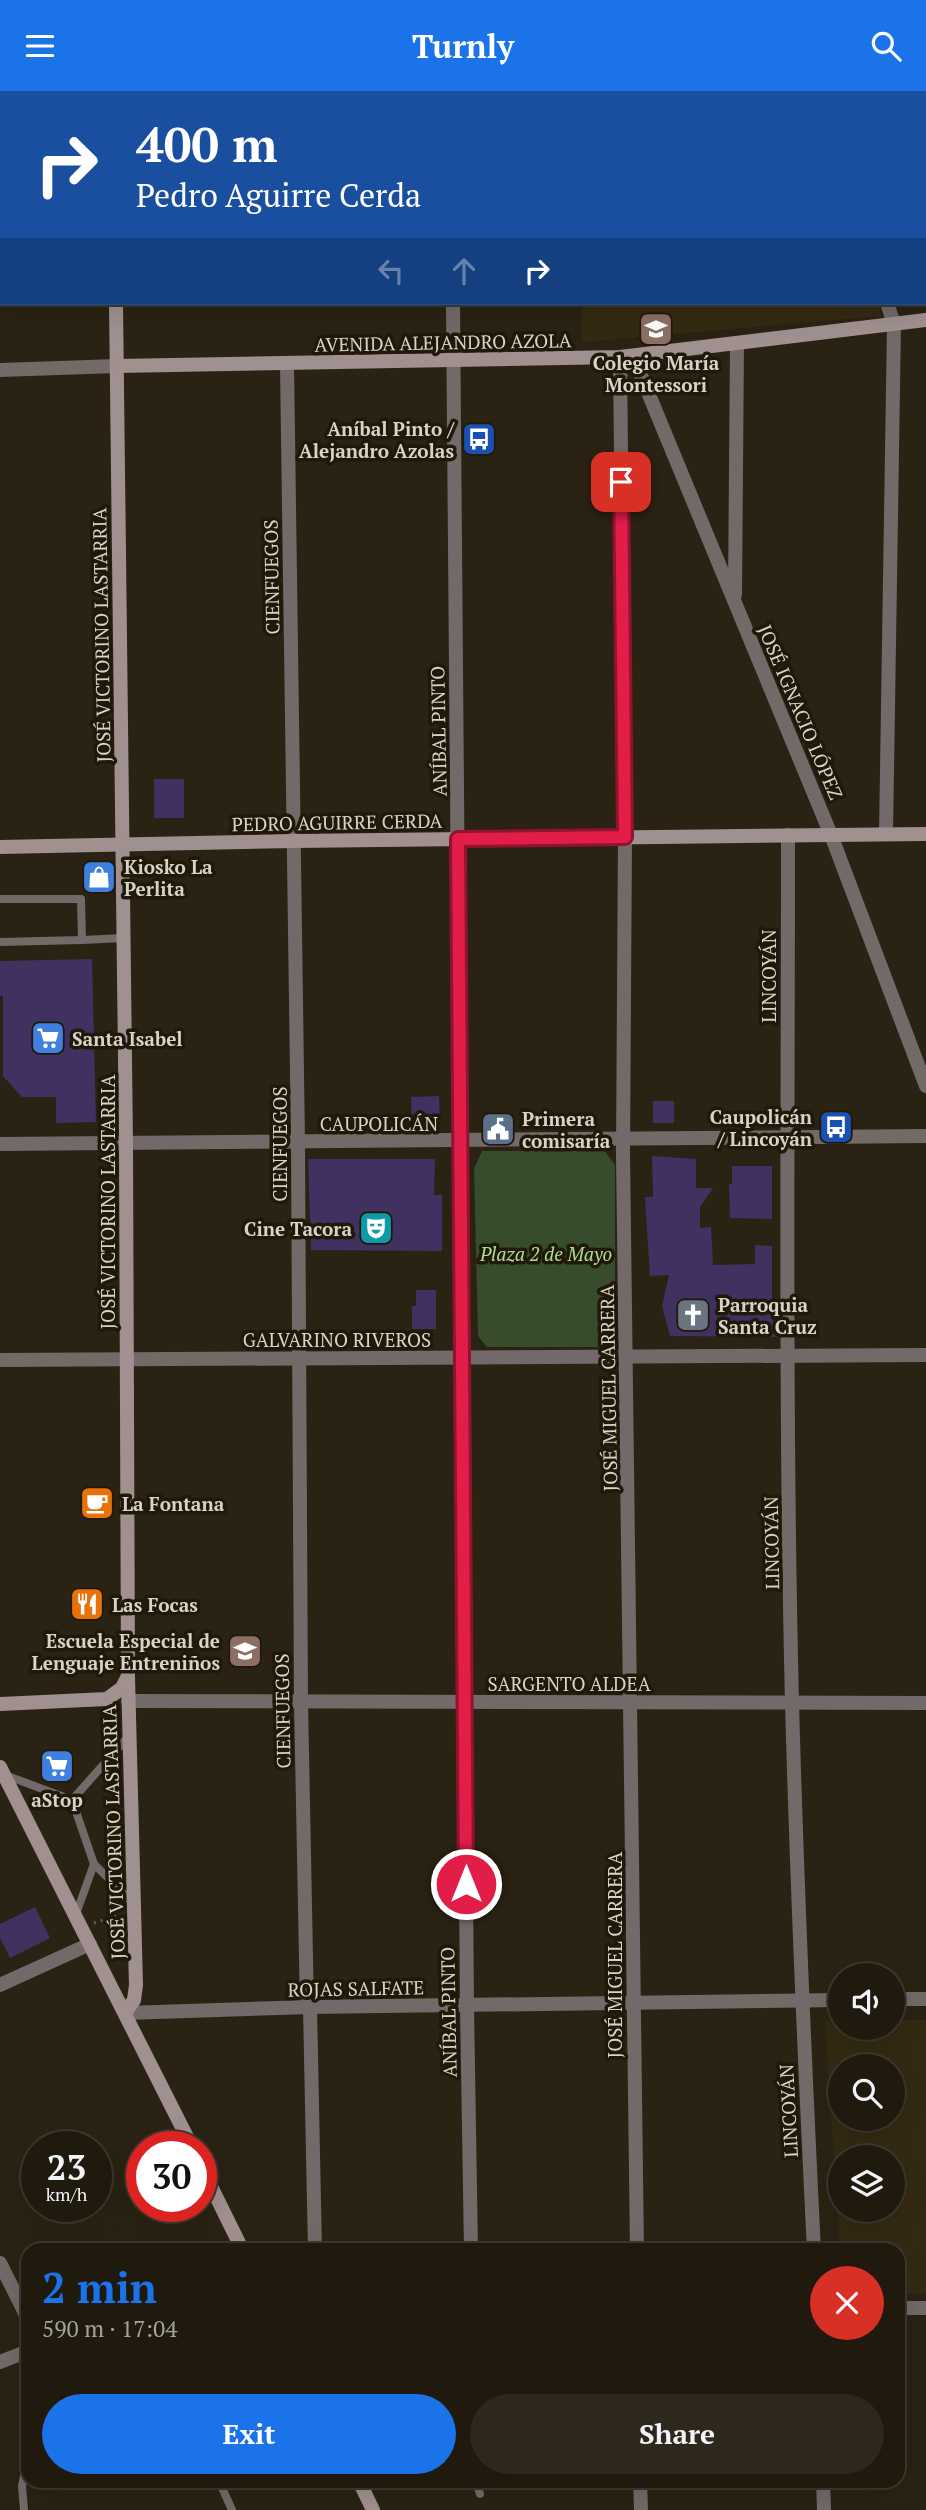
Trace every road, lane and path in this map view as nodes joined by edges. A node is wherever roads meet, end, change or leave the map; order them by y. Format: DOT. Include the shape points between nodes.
graph roads {
  1 [pos="116,305"];
  2 [pos="453,305"];
  3 [pos="888,305"];
  4 [pos="926,320"];
  5 [pos="894,324"];
  6 [pos="737,343"];
  7 [pos="626,356"];
  8 [pos="453,359"];
  9 [pos="287,365"];
  10 [pos="117,366"];
  11 [pos="0,370"];
  12 [pos="735,604"];
  13 [pos="886,834"];
  14 [pos="926,834"];
  15 [pos="788,835"];
  16 [pos="831,835"];
  17 [pos="625,837"];
  18 [pos="458,839"];
  19 [pos="294,841"];
  20 [pos="122,845"];
  21 [pos="0,847"];
  22 [pos="0,899"];
  23 [pos="124,938"];
  24 [pos="82,940"];
  25 [pos="0,942"];
  26 [pos="926,1086"];
  27 [pos="926,1136"];
  28 [pos="786,1139"];
  29 [pos="623,1140"];
  30 [pos="461,1141"];
  31 [pos="298,1143"];
  32 [pos="0,1144"];
  33 [pos="126,1144"];
  34 [pos="926,1355"];
  35 [pos="627,1356"];
  36 [pos="787,1356"];
  37 [pos="463,1357"];
  38 [pos="299,1358"];
  39 [pos="127,1359"];
  40 [pos="0,1360"];
  41 [pos="128,1677"];
  42 [pos="128,1701"];
  43 [pos="301,1702"];
  44 [pos="464,1702"];
  45 [pos="631,1702"];
  46 [pos="792,1703"];
  47 [pos="926,1703"];
  48 [pos="0,1704"];
  49 [pos="129,1737"];
  50 [pos="2,1771"];
  51 [pos="72,1800"];
  52 [pos="94,1864"];
  53 [pos="134,1907"];
  54 [pos="78,1920"];
  55 [pos="90,1944"];
  56 [pos="0,1985"];
  57 [pos="905,1999"];
  58 [pos="926,1999"];
  59 [pos="828,2000"];
  60 [pos="802,2001"];
  61 [pos="633,2003"];
  62 [pos="467,2006"];
  63 [pos="309,2008"];
  64 [pos="125,2013"];
  65 [pos="184,2131"];
  66 [pos="217,2198"];
  67 [pos="239,2243"];
  68 [pos="315,2243"];
  69 [pos="471,2243"];
  70 [pos="637,2243"];
  71 [pos="814,2243"];
  72 [pos="0,2263"];
  73 [pos="21,2305"];
  74 [pos="905,2308"];
  75 [pos="926,2308"];
  76 [pos="21,2354"];
  77 [pos="0,2362"];
  78 [pos="22,2488"];
  79 [pos="222,2488"];
  80 [pos="362,2488"];
  81 [pos="478,2488"];
  82 [pos="640,2488"];
  83 [pos="823,2488"];
  84 [pos="480,2494"];
  85 [pos="24,2510"];
  86 [pos="232,2510"];
  87 [pos="373,2510"];
  88 [pos="641,2510"];
  89 [pos="824,2510"];
  1 -- 10 [label="main road, JOSÉ VICTORINO LASTARRIA"];
  2 -- 8 [label="street, ANÍBAL PINTO"];
  3 -- 5 [label="street"];
  4 -- 5 [label="main road, AVENIDA ALEJANDRO AZOLA"];
  5 -- 6 [label="main road, AVENIDA ALEJANDRO AZOLA"];
  5 -- 13 [label="street"];
  6 -- 7 [label="main road, AVENIDA ALEJANDRO AZOLA"];
  6 -- 12 [label="street"];
  7 -- 8 [label="main road, AVENIDA ALEJANDRO AZOLA"];
  7 -- 12 [label="street, JOSÉ IGNACIO LÓPEZ"];
  7 -- 17 [label="street, JOSÉ MIGUEL CARRERA"];
  8 -- 9 [label="main road, AVENIDA ALEJANDRO AZOLA"];
  8 -- 18 [label="street, ANÍBAL PINTO"];
  9 -- 10 [label="main road, AVENIDA ALEJANDRO AZOLA"];
  9 -- 19 [label="street, CIENFUEGOS"];
  10 -- 11 [label="street, AVENIDA ALEJANDRO AZOLA"];
  10 -- 20 [label="main road, JOSÉ VICTORINO LASTARRIA"];
  12 -- 16 [label="street, JOSÉ IGNACIO LÓPEZ"];
  13 -- 14 [label="main road, PEDRO AGUIRRE CERDA"];
  13 -- 16 [label="main road, PEDRO AGUIRRE CERDA"];
  15 -- 16 [label="main road, PEDRO AGUIRRE CERDA"];
  15 -- 17 [label="main road, PEDRO AGUIRRE CERDA"];
  15 -- 28 [label="street, LINCOYÁN"];
  16 -- 26 [label="street, JOSÉ IGNACIO LÓPEZ"];
  17 -- 18 [label="main road, PEDRO AGUIRRE CERDA"];
  17 -- 29 [label="street, JOSÉ MIGUEL CARRERA"];
  18 -- 19 [label="main road, PEDRO AGUIRRE CERDA"];
  18 -- 30 [label="street, ANÍBAL PINTO"];
  19 -- 20 [label="main road, PEDRO AGUIRRE CERDA"];
  19 -- 31 [label="street, CIENFUEGOS"];
  20 -- 21 [label="main road, PEDRO AGUIRRE CERDA"];
  20 -- 23 [label="main road, JOSÉ VICTORINO LASTARRIA"];
  22 -- 24 [label="lane" via="80,899"];
  23 -- 24 [label="lane"];
  23 -- 33 [label="main road, JOSÉ VICTORINO LASTARRIA"];
  24 -- 25 [label="lane"];
  27 -- 28 [label="street, CAUPOLICÁN"];
  28 -- 29 [label="street, CAUPOLICÁN"];
  28 -- 36 [label="street, LINCOYÁN"];
  29 -- 30 [label="street, CAUPOLICÁN"];
  29 -- 35 [label="street, JOSÉ MIGUEL CARRERA"];
  30 -- 31 [label="street, CAUPOLICÁN"];
  30 -- 37 [label="street, ANÍBAL PINTO"];
  31 -- 33 [label="street, CAUPOLICÁN"];
  31 -- 38 [label="street, CIENFUEGOS"];
  32 -- 33 [label="street, CAUPOLICÁN"];
  33 -- 39 [label="main road, JOSÉ VICTORINO LASTARRIA"];
  34 -- 36 [label="street, GALVARINO RIVEROS"];
  35 -- 36 [label="street, GALVARINO RIVEROS"];
  35 -- 37 [label="street, GALVARINO RIVEROS"];
  35 -- 45 [label="street, JOSÉ MIGUEL CARRERA"];
  36 -- 46 [label="street, LINCOYÁN"];
  37 -- 38 [label="street, GALVARINO RIVEROS"];
  37 -- 44 [label="street, ANÍBAL PINTO"];
  38 -- 39 [label="street, GALVARINO RIVEROS"];
  38 -- 43 [label="street, CIENFUEGOS"];
  39 -- 40 [label="street, GALVARINO RIVEROS"];
  39 -- 41 [label="main road, JOSÉ VICTORINO LASTARRIA"];
  41 -- 42 [label="main road, JOSÉ VICTORINO LASTARRIA"];
  41 -- 48 [label="main road" via="107,1699"];
  42 -- 43 [label="street, SARGENTO ALDEA"];
  42 -- 49 [label="main road, JOSÉ VICTORINO LASTARRIA"];
  43 -- 44 [label="street, SARGENTO ALDEA"];
  43 -- 63 [label="street, CIENFUEGOS"];
  44 -- 45 [label="street, SARGENTO ALDEA"];
  44 -- 62 [label="street, ANÍBAL PINTO"];
  45 -- 46 [label="street, SARGENTO ALDEA"];
  45 -- 61 [label="street, JOSÉ MIGUEL CARRERA"];
  46 -- 47 [label="street, SARGENTO ALDEA"];
  46 -- 60 [label="street, LINCOYÁN"];
  49 -- 51 [label="lane"];
  49 -- 53 [label="main road, JOSÉ VICTORINO LASTARRIA"];
  50 -- 51 [label="lane"];
  50 -- 54 [label="main road"];
  51 -- 52 [label="lane"];
  52 -- 53 [label="lane"];
  52 -- 54 [label="lane"];
  53 -- 54 [label="path"];
  53 -- 64 [label="main road, JOSÉ VICTORINO LASTARRIA" via="136,1986"];
  54 -- 55 [label="main road"];
  55 -- 56 [label="street"];
  55 -- 64 [label="main road"];
  57 -- 58 [label="street"];
  59 -- 60 [label="street, ROJAS SALFATE"];
  60 -- 61 [label="street, ROJAS SALFATE"];
  60 -- 71 [label="street, LINCOYÁN"];
  61 -- 62 [label="street, ROJAS SALFATE"];
  61 -- 70 [label="street, JOSÉ MIGUEL CARRERA"];
  62 -- 63 [label="street, ROJAS SALFATE"];
  62 -- 69 [label="street, ANÍBAL PINTO"];
  63 -- 64 [label="street, ROJAS SALFATE"];
  63 -- 68 [label="street, CIENFUEGOS"];
  64 -- 65 [label="main road"];
  66 -- 67 [label="main road"];
  72 -- 73 [label="street"];
  74 -- 75 [label="street"];
  76 -- 77 [label="street"];
  78 -- 85 [label="lane"];
  79 -- 86 [label="lane"];
  80 -- 87 [label="main road"];
  81 -- 84 [label="lane"];
  82 -- 88 [label="street"];
  83 -- 89 [label="street"];
}
